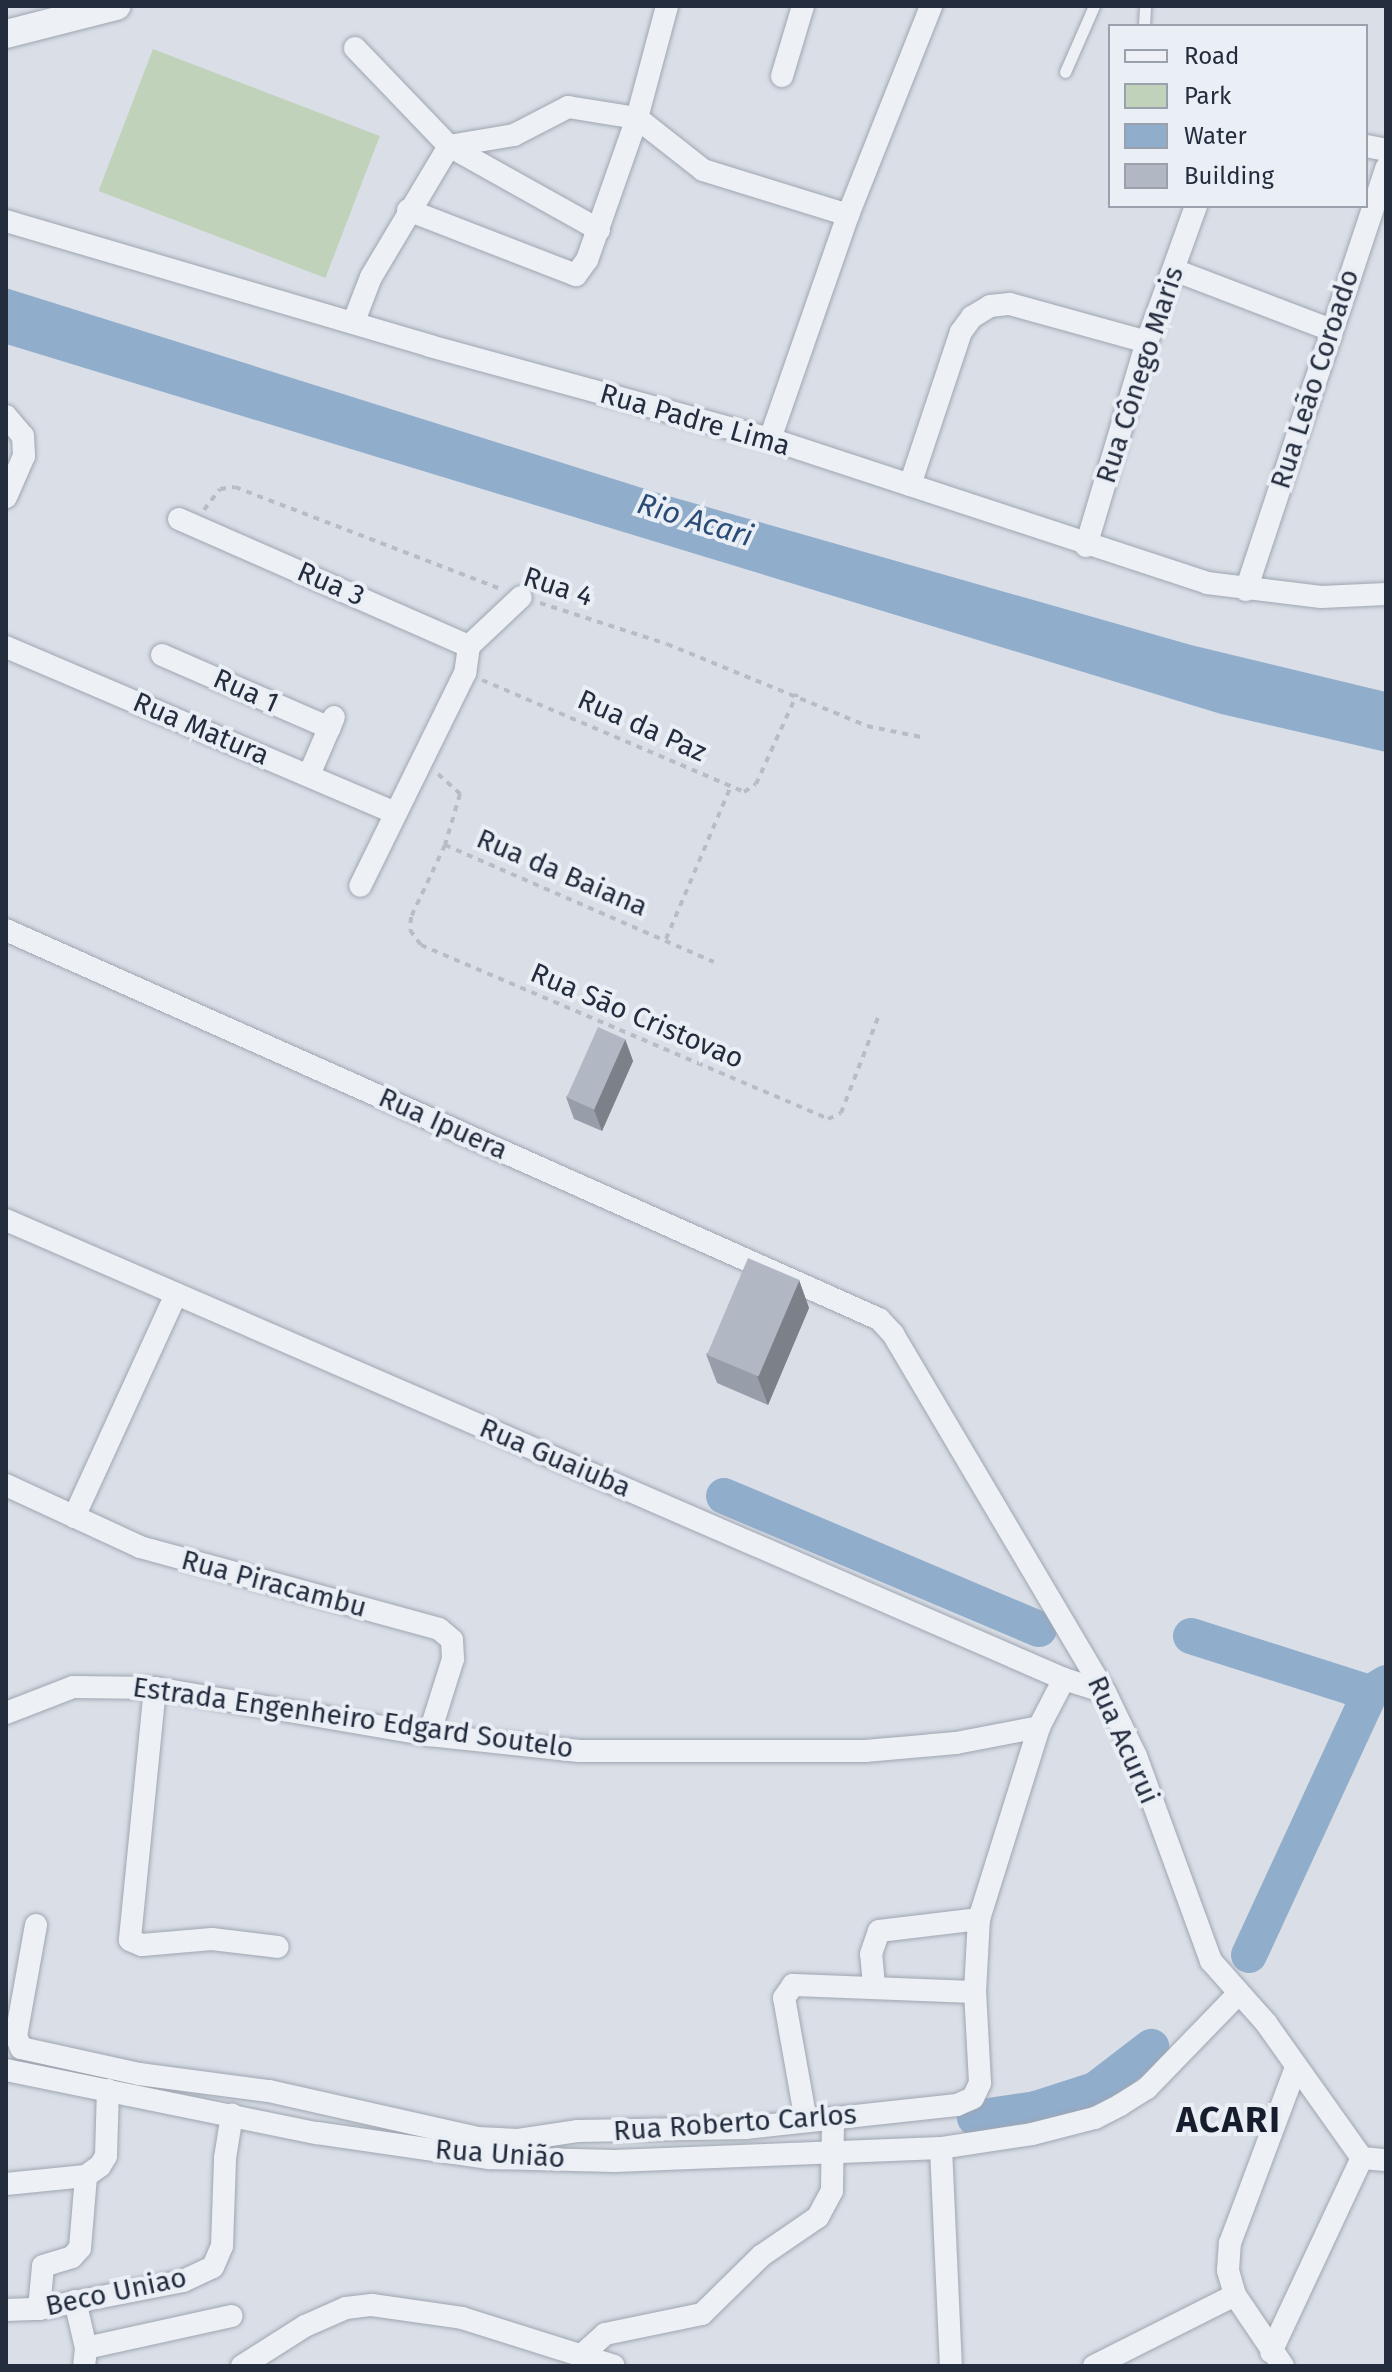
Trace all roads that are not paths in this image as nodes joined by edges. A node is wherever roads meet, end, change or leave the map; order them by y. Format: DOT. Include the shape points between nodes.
graph roads {
  1 [pos="116,6"];
  2 [pos="667,6"];
  3 [pos="803,6"];
  4 [pos="931,6"];
  5 [pos="1094,6"];
  6 [pos="6,34"];
  7 [pos="355,48"];
  8 [pos="1065,72"];
  9 [pos="782,76"];
  10 [pos="637,118"];
  11 [pos="449,146"];
  12 [pos="1386,168"];
  13 [pos="1195,208"];
  14 [pos="408,210"];
  15 [pos="848,215"];
  16 [pos="6,221"];
  17 [pos="599,230"];
  18 [pos="1174,270"];
  19 [pos="354,321"];
  20 [pos="1331,330"];
  21 [pos="1147,342"];
  22 [pos="6,416"];
  23 [pos="770,439"];
  24 [pos="910,485"];
  25 [pos="6,497"];
  26 [pos="187,523"];
  27 [pos="1086,546"];
  28 [pos="1246,590"];
  29 [pos="1386,594"];
  30 [pos="521,597"];
  31 [pos="6,647"];
  32 [pos="162,655"];
  33 [pos="468,660"];
  34 [pos="309,775"];
  35 [pos="395,813"];
  36 [pos="360,886"];
  37 [pos="6,930"];
  38 [pos="6,1220"];
  39 [pos="176,1294"];
  40 [pos="879,1319"];
  41 [pos="6,1485"];
  42 [pos="74,1517"];
  43 [pos="1064,1679"];
  44 [pos="155,1688"];
  45 [pos="1105,1692"];
  46 [pos="6,1713"];
  47 [pos="1039,1727"];
  48 [pos="429,1735"];
  49 [pos="979,1919"];
  50 [pos="36,1925"];
  51 [pos="278,1947"];
  52 [pos="874,1986"];
  53 [pos="975,1992"];
  54 [pos="1239,1993"];
  55 [pos="1296,2067"];
  56 [pos="6,2070"];
  57 [pos="136,2085"];
  58 [pos="108,2090"];
  59 [pos="324,2104"];
  60 [pos="232,2115"];
  61 [pos="377,2115"];
  62 [pos="833,2118"];
  63 [pos="806,2121"];
  64 [pos="317,2133"];
  65 [pos="374,2141"];
  66 [pos="941,2148"];
  67 [pos="836,2151"];
  68 [pos="1362,2158"];
  69 [pos="1386,2160"];
  70 [pos="86,2176"];
  71 [pos="6,2184"];
  72 [pos="1235,2295"];
  73 [pos="75,2301"];
  74 [pos="39,2309"];
  75 [pos="6,2310"];
  76 [pos="232,2316"];
  77 [pos="583,2354"];
  78 [pos="85,2357"];
  79 [pos="1277,2359"];
  80 [pos="242,2366"];
  81 [pos="614,2366"];
  82 [pos="951,2366"];
  83 [pos="1094,2366"];
  1 -- 6 [label="street"];
  2 -- 10 [label="street"];
  3 -- 9 [label="street"];
  4 -- 15 [label="street"];
  5 -- 8 [label="lane"];
  7 -- 11 [label="street"];
  10 -- 11 [label="street" via="568,107 514,135"];
  10 -- 15 [label="street" via="703,170"];
  10 -- 17 [label="street"];
  11 -- 14 [label="street"];
  11 -- 17 [label="street"];
  12 -- 20 [label="street, Rua Leão Coroado"];
  13 -- 18 [label="street, Rua Cônego Maris"];
  14 -- 17 [label="street" via="573,276 583,269"];
  14 -- 19 [label="street"];
  15 -- 23 [label="street"];
  16 -- 19 [label="street, Rua Padre Lima"];
  18 -- 20 [label="street"];
  18 -- 21 [label="street, Rua Cônego Maris"];
  19 -- 23 [label="street, Rua Padre Lima"];
  20 -- 28 [label="street, Rua Leão Coroado"];
  21 -- 24 [label="street" via="1027,307 990,306 961,332"];
  21 -- 27 [label="street, Rua Cônego Maris"];
  22 -- 25 [label="street" via="23,436 24,456"];
  23 -- 24 [label="street, Rua Padre Lima"];
  24 -- 27 [label="street, Rua Padre Lima"];
  26 -- 33 [label="street, Rua 3"];
  27 -- 28 [label="street, Rua Padre Lima"];
  28 -- 29 [label="street, Rua Padre Lima" via="1321,597"];
  30 -- 33 [label="street"];
  31 -- 34 [label="street, Rua Matura"];
  32 -- 34 [label="street, Rua 1" via="332,722"];
  33 -- 35 [label="street"];
  34 -- 35 [label="street, Rua Matura"];
  35 -- 36 [label="street"];
  37 -- 40 [label="street, Rua Ipuera"];
  38 -- 39 [label="street, Rua Guaiuba"];
  39 -- 42 [label="street"];
  39 -- 43 [label="street, Rua Guaiuba"];
  40 -- 45 [label="street, Rua Acurui" via="905,1353"];
  41 -- 42 [label="street, Rua Piracambu"];
  42 -- 48 [label="street, Rua Piracambu" via="140,1547 226,1574 439,1629 452,1640 453,1659"];
  43 -- 45 [label="street, Rua Guaiuba"];
  43 -- 47 [label="street, Rua Roberto Carlos"];
  44 -- 46 [label="street, Estrada Engenheiro Edgard Soutelo" via="73,1687"];
  44 -- 48 [label="street, Estrada Engenheiro Edgard Soutelo"];
  44 -- 51 [label="street" via="130,1940 142,1945 212,1939"];
  45 -- 54 [label="street, Rua Acurui" via="1136,1756 1211,1961"];
  47 -- 48 [label="street, Estrada Engenheiro Edgard Soutelo" via="956,1743 823,1753 565,1750"];
  47 -- 49 [label="street, Rua Roberto Carlos"];
  49 -- 52 [label="street" via="879,1931 871,1954"];
  49 -- 53 [label="street, Rua Roberto Carlos"];
  50 -- 57 [label="street, Rua Roberto Carlos" via="16,2036 21,2048"];
  52 -- 53 [label="street"];
  52 -- 63 [label="street" via="800,1983 787,1990"];
  53 -- 62 [label="street, Rua Roberto Carlos" via="980,2083 973,2098 957,2105"];
  54 -- 55 [label="street, Rua Acurui"];
  54 -- 66 [label="street, Rua União" via="1147,2088 1120,2105 1095,2118 1032,2134"];
  55 -- 68 [label="street, Rua Acurui"];
  55 -- 72 [label="street" via="1230,2243 1228,2270"];
  56 -- 58 [label="street, Rua União"];
  57 -- 58 [label="street, Rua União"];
  57 -- 59 [label="street, Rua Roberto Carlos"];
  57 -- 60 [label="street, Rua União"];
  58 -- 70 [label="street" via="106,2156"];
  59 -- 61 [label="street, Rua Roberto Carlos"];
  59 -- 64 [label="street"];
  60 -- 64 [label="street, Rua União"];
  60 -- 73 [label="street, Beco Uniao" via="219,2259 205,2273 183,2281"];
  61 -- 63 [label="street, Rua Roberto Carlos" via="477,2138 518,2140 578,2131 687,2131"];
  61 -- 65 [label="street"];
  62 -- 63 [label="street, Rua Roberto Carlos"];
  62 -- 67 [label="street"];
  64 -- 65 [label="street, Rua União"];
  65 -- 67 [label="street, Rua União" via="489,2158 560,2160"];
  66 -- 67 [label="street, Rua União"];
  66 -- 82 [label="street"];
  67 -- 77 [label="street" via="826,2206 749,2267 716,2305 690,2319 605,2334"];
  68 -- 69 [label="street"];
  68 -- 79 [label="street"];
  70 -- 71 [label="street"];
  70 -- 74 [label="street" via="80,2248 72,2257 43,2266"];
  72 -- 79 [label="street"];
  72 -- 83 [label="street"];
  73 -- 74 [label="street, Beco Uniao"];
  73 -- 78 [label="street"];
  74 -- 75 [label="street, Beco Uniao"];
  76 -- 78 [label="street"];
  77 -- 80 [label="street" via="462,2318 372,2305 346,2308 305,2326"];
  77 -- 81 [label="street"];
}
